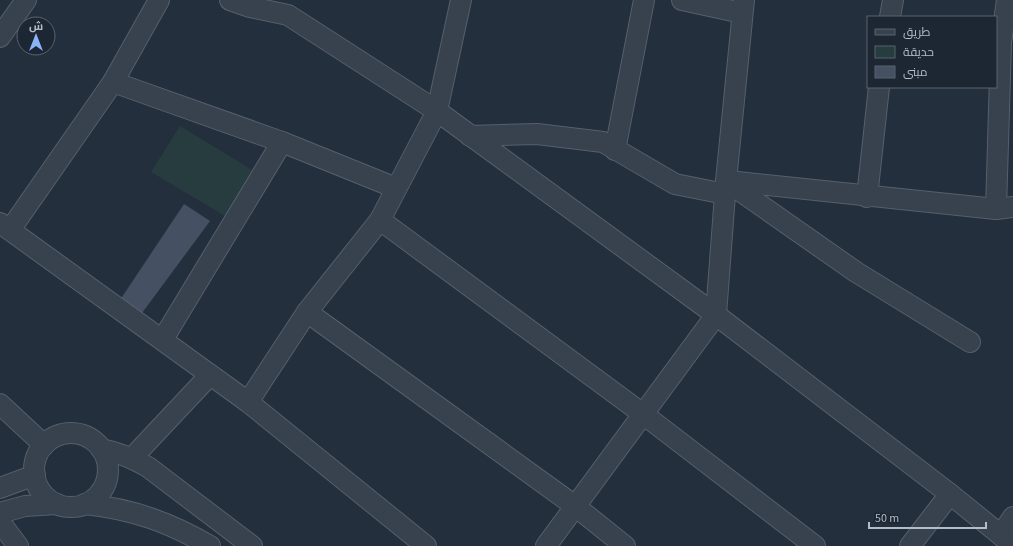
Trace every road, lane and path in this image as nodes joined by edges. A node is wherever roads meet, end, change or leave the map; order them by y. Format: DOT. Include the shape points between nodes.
graph roads {
  1 [pos="26,0"];
  2 [pos="159,0"];
  3 [pos="230,0"];
  4 [pos="461,0"];
  5 [pos="644,0"];
  6 [pos="682,0"];
  7 [pos="892,0"];
  8 [pos="1007,0"];
  9 [pos="289,7"];
  10 [pos="743,7"];
  11 [pos="890,16"];
  12 [pos="0,37"];
  13 [pos="113,82"];
  14 [pos="879,88"];
  15 [pos="437,111"];
  16 [pos="470,136"];
  17 [pos="282,142"];
  18 [pos="615,150"];
  19 [pos="396,188"];
  20 [pos="725,188"];
  21 [pos="867,197"];
  22 [pos="1004,208"];
  23 [pos="380,220"];
  24 [pos="5,227"];
  25 [pos="307,312"];
  26 [pos="716,315"];
  27 [pos="163,339"];
  28 [pos="970,342"];
  29 [pos="210,375"];
  30 [pos="248,402"];
  31 [pos="0,404"];
  32 [pos="643,414"];
  33 [pos="44,446"];
  34 [pos="101,449"];
  35 [pos="132,458"];
  36 [pos="35,475"];
  37 [pos="3,484"];
  38 [pos="950,494"];
  39 [pos="57,504"];
  40 [pos="85,504"];
  41 [pos="575,506"];
  42 [pos="0,513"];
  43 [pos="1013,517"];
  44 [pos="0,522"];
  45 [pos="1007,540"];
  46 [pos="18,546"];
  47 [pos="210,546"];
  48 [pos="252,546"];
  49 [pos="426,546"];
  50 [pos="546,546"];
  51 [pos="625,546"];
  52 [pos="815,546"];
  53 [pos="910,546"];
  1 -- 12 [label="street"];
  2 -- 13 [label="street"];
  3 -- 9 [label="street" via="250,7"];
  4 -- 15 [label="street"];
  5 -- 18 [label="street"];
  6 -- 10 [label="street"];
  7 -- 11 [label="street"];
  8 -- 22 [label="street" via="1001,43"];
  9 -- 15 [label="street"];
  10 -- 20 [label="street"];
  13 -- 17 [label="street"];
  13 -- 24 [label="street"];
  14 -- 21 [label="street"];
  15 -- 16 [label="street"];
  15 -- 19 [label="street"];
  16 -- 18 [label="street" via="537,134 603,142"];
  16 -- 26 [label="street"];
  17 -- 19 [label="street"];
  17 -- 27 [label="street"];
  18 -- 20 [label="street" via="675,184"];
  19 -- 23 [label="street"];
  20 -- 21 [label="street"];
  20 -- 26 [label="street"];
  20 -- 28 [label="street"];
  21 -- 22 [label="street"];
  23 -- 25 [label="street"];
  23 -- 32 [label="street"];
  24 -- 27 [label="street"];
  25 -- 30 [label="street"];
  25 -- 41 [label="street"];
  26 -- 32 [label="street"];
  26 -- 38 [label="street"];
  27 -- 29 [label="street"];
  29 -- 30 [label="street"];
  29 -- 35 [label="street"];
  30 -- 49 [label="street"];
  31 -- 33 [label="street"];
  32 -- 41 [label="street"];
  32 -- 52 [label="street"];
  33 -- 34 [label="street" via="58,436 77,434 94,442"];
  33 -- 36 [label="street" via="37,456"];
  34 -- 35 [label="street"];
  34 -- 40 [label="street" via="108,466 105,485 93,500"];
  35 -- 48 [label="street" via="148,467"];
  36 -- 37 [label="street"];
  36 -- 39 [label="street" via="42,492"];
  38 -- 45 [label="street"];
  38 -- 53 [label="street"];
  39 -- 40 [label="street" via="71,507"];
  39 -- 42 [label="street" via="25,506"];
  40 -- 47 [label="street" via="146,516"];
  41 -- 50 [label="street"];
  41 -- 51 [label="street"];
  43 -- 45 [label="street"];
  44 -- 46 [label="street"];
}
